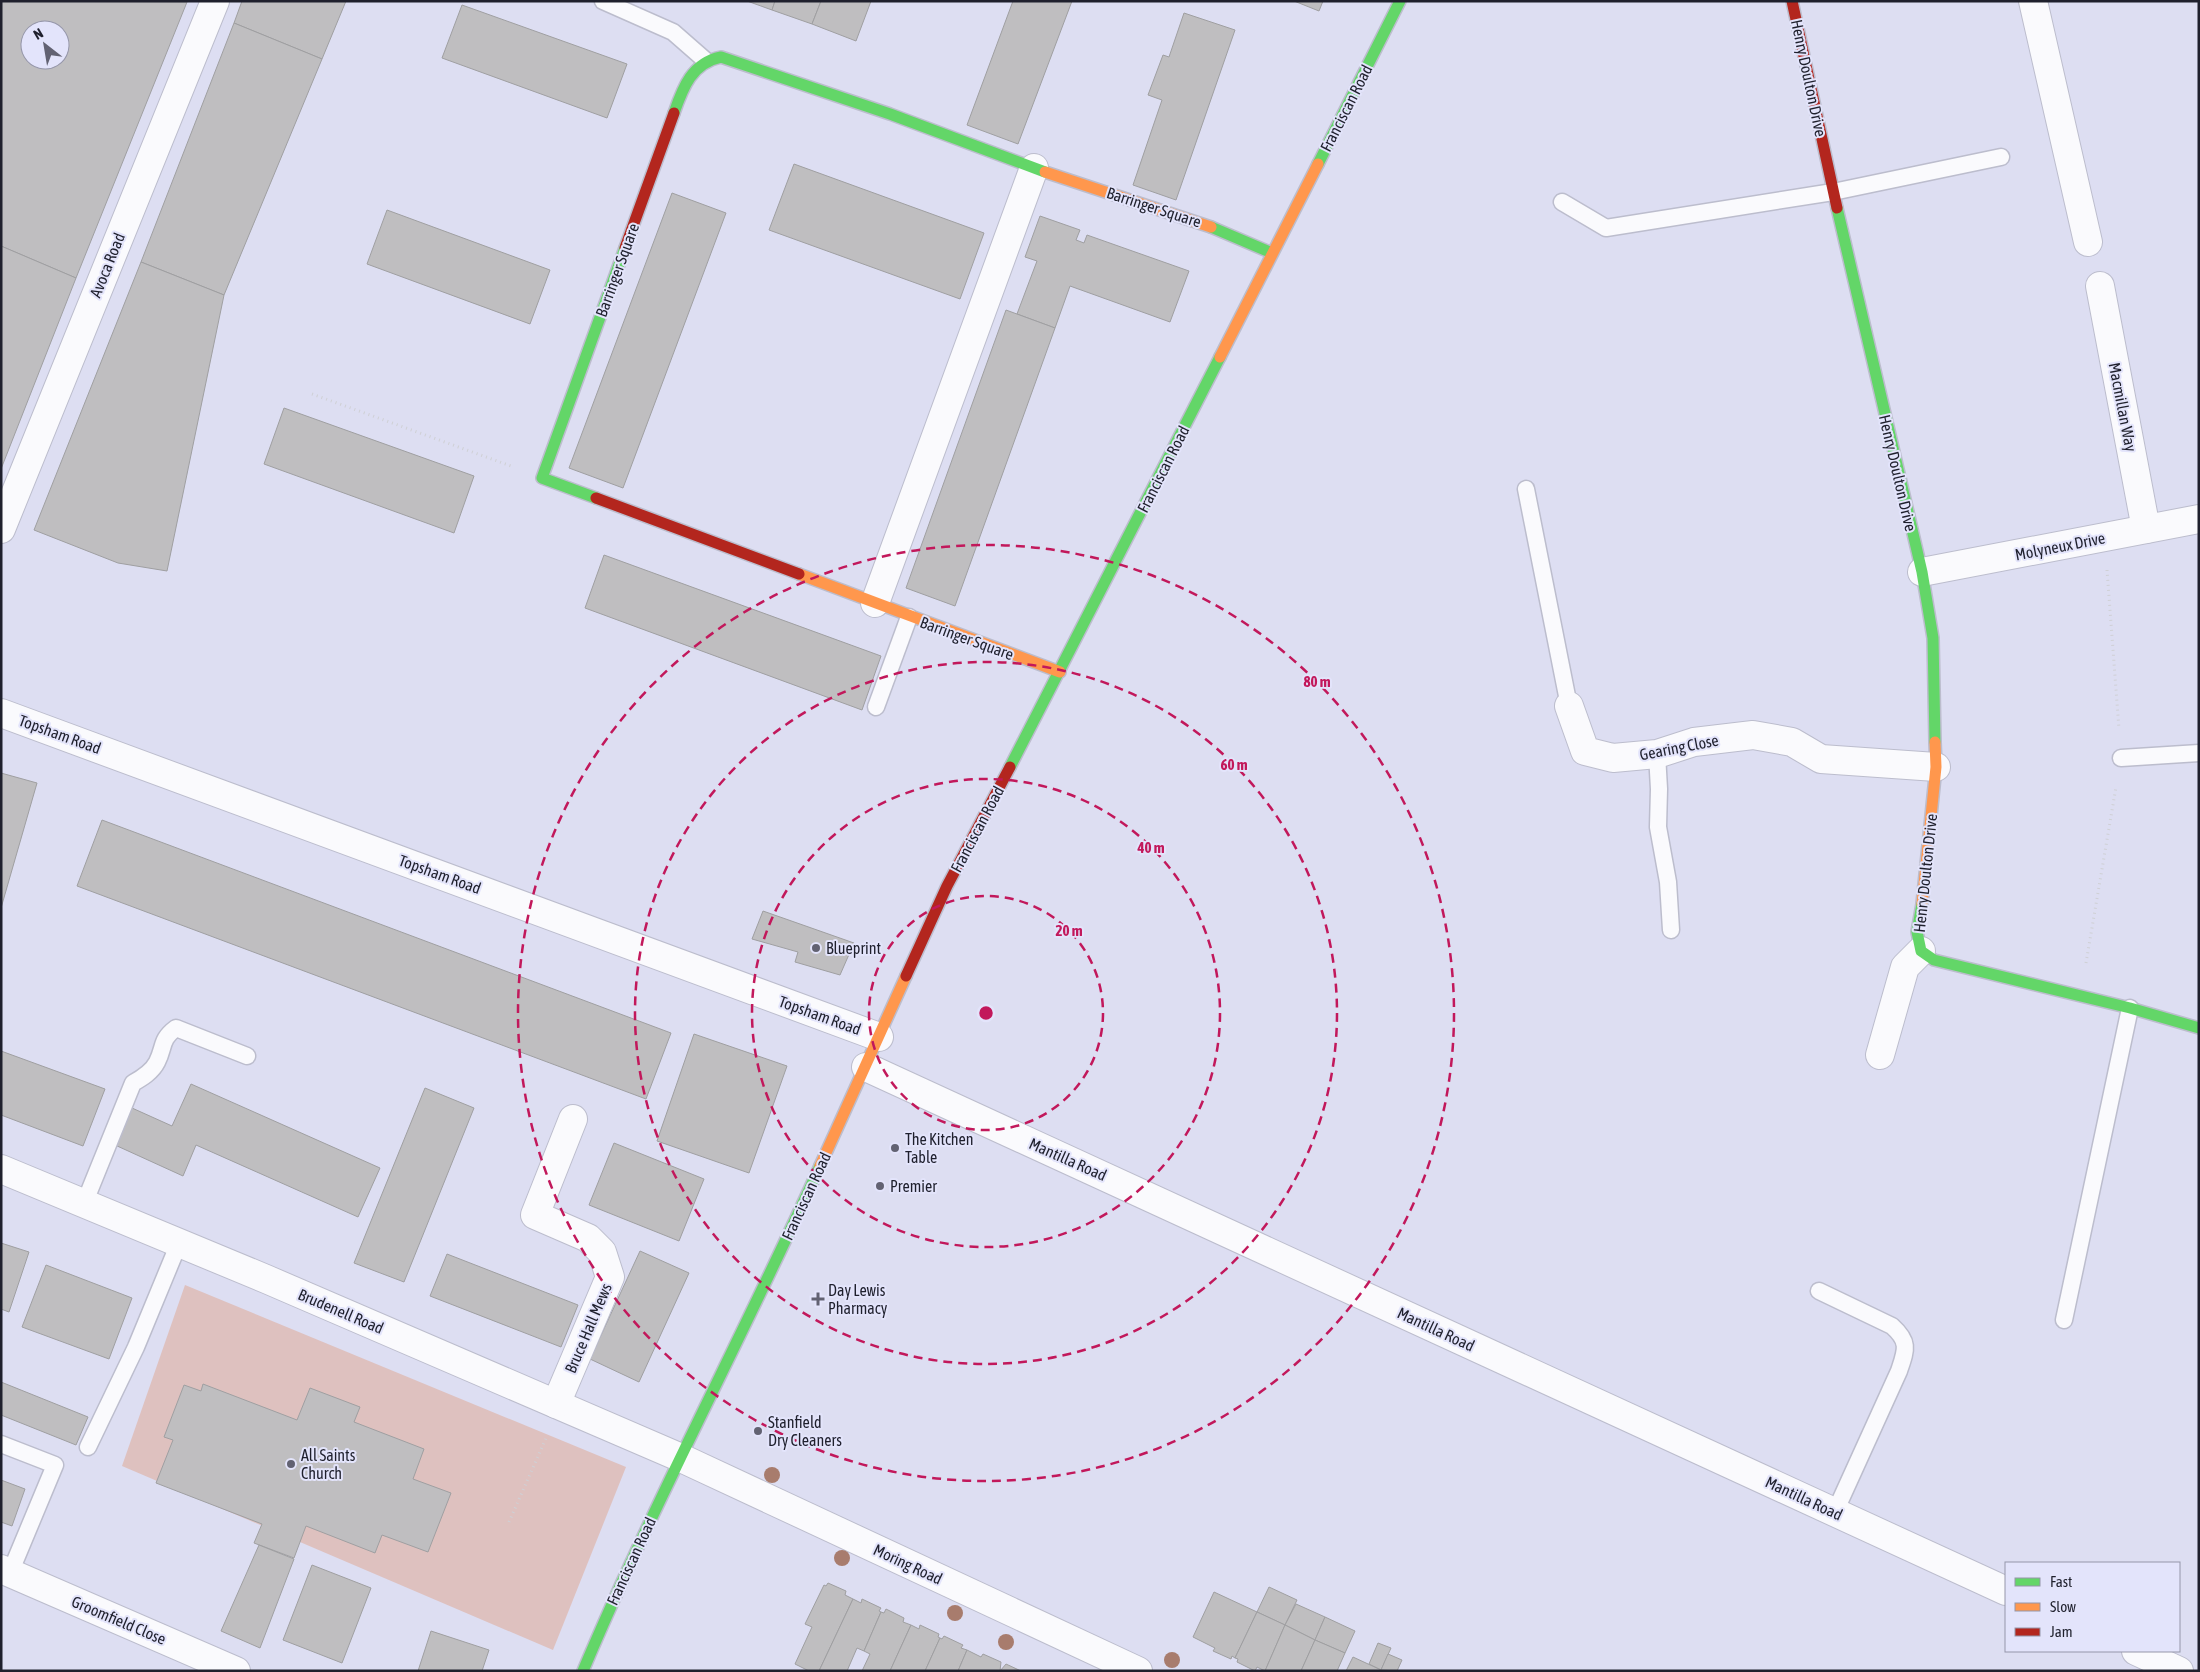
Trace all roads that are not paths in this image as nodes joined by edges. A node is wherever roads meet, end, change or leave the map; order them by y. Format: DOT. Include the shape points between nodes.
graph roads {
  1 [pos="214,1"];
  2 [pos="603,1"];
  3 [pos="1400,1"];
  4 [pos="1792,1"];
  5 [pos="2033,1"];
  6 [pos="705,60"];
  7 [pos="2001,157"];
  8 [pos="1034,168"];
  9 [pos="1833,192"];
  10 [pos="1562,202"];
  11 [pos="2088,242"];
  12 [pos="1272,253"];
  13 [pos="2100,286"];
  14 [pos="1526,489"];
  15 [pos="2199,518"];
  16 [pos="1,529"];
  17 [pos="2146,529"];
  18 [pos="1922,572"];
  19 [pos="876,603"];
  20 [pos="909,617"];
  21 [pos="1060,672"];
  22 [pos="1569,706"];
  23 [pos="876,707"];
  24 [pos="1,713"];
  25 [pos="2199,753"];
  26 [pos="1657,754"];
  27 [pos="2121,758"];
  28 [pos="1936,767"];
  29 [pos="1671,930"];
  30 [pos="1921,951"];
  31 [pos="2130,1008"];
  32 [pos="2199,1028"];
  33 [pos="878,1037"];
  34 [pos="1880,1055"];
  35 [pos="247,1056"];
  36 [pos="866,1067"];
  37 [pos="573,1119"];
  38 [pos="1,1169"];
  39 [pos="84,1204"];
  40 [pos="178,1243"];
  41 [pos="1819,1291"];
  42 [pos="2064,1320"];
  43 [pos="556,1404"];
  44 [pos="1,1444"];
  45 [pos="88,1448"];
  46 [pos="680,1457"];
  47 [pos="1835,1512"];
  48 [pos="6,1571"];
  49 [pos="2005,1591"];
  50 [pos="2138,1652"];
  51 [pos="236,1671"];
  52 [pos="583,1671"];
  53 [pos="1138,1671"];
  54 [pos="2179,1671"];
  1 -- 16 [label="street, Avoca Road"];
  2 -- 6 [label="lane" via="673,32"];
  3 -- 12 [label="street, Franciscan Road"];
  4 -- 9 [label="street, Henry Doulton Drive"];
  5 -- 11 [label="street"];
  6 -- 8 [label="street, Barringer Square" via="721,57 745,64"];
  6 -- 19 [label="street, Barringer Square" via="682,91 542,478"];
  7 -- 9 [label="lane"];
  8 -- 12 [label="street, Barringer Square" via="1204,224"];
  8 -- 19 [label="street"];
  9 -- 10 [label="lane" via="1606,228"];
  9 -- 18 [label="street, Henry Doulton Drive"];
  12 -- 21 [label="street, Franciscan Road"];
  13 -- 17 [label="street, Macmillan Way"];
  14 -- 22 [label="lane"];
  15 -- 17 [label="street, Molyneux Drive"];
  17 -- 18 [label="street, Molyneux Drive"];
  18 -- 28 [label="street, Henry Doulton Drive" via="1933,638"];
  19 -- 20 [label="street, Barringer Square"];
  20 -- 21 [label="street, Barringer Square"];
  20 -- 23 [label="lane"];
  21 -- 33 [label="street, Franciscan Road" via="947,886"];
  22 -- 26 [label="street, Gearing Close" via="1585,751 1613,758"];
  24 -- 33 [label="street, Topsham Road"];
  25 -- 27 [label="lane"];
  26 -- 28 [label="street, Gearing Close" via="1694,742 1753,735 1792,742 1821,759"];
  26 -- 29 [label="lane" via="1658,827 1668,882"];
  28 -- 30 [label="street, Henry Doulton Drive" via="1917,932"];
  30 -- 31 [label="street, Henry Doulton Drive" via="1934,960"];
  30 -- 34 [label="street, Henry Doulton Drive" via="1905,967"];
  31 -- 32 [label="street, Henry Doulton Drive"];
  31 -- 42 [label="lane"];
  33 -- 36 [label="street, Franciscan Road"];
  35 -- 39 [label="lane" via="176,1028 166,1035 156,1063 145,1076 133,1083"];
  36 -- 46 [label="street, Franciscan Road" via="785,1243"];
  36 -- 47 [label="street, Mantilla Road"];
  37 -- 43 [label="street, Bruce Hall Mews" via="535,1215 588,1238 602,1252 610,1277"];
  38 -- 39 [label="street, Brudenell Road"];
  39 -- 40 [label="street, Brudenell Road"];
  40 -- 43 [label="street, Brudenell Road"];
  40 -- 45 [label="lane" via="136,1347"];
  41 -- 47 [label="lane" via="1892,1326 1901,1334 1906,1351"];
  43 -- 46 [label="street, Brudenell Road"];
  44 -- 48 [label="lane" via="55,1465"];
  46 -- 52 [label="street, Franciscan Road" via="621,1580"];
  46 -- 53 [label="street, Moring Road"];
  47 -- 49 [label="street, Mantilla Road"];
  48 -- 51 [label="street, Groomfield Close"];
  50 -- 54 [label="street"];
}
